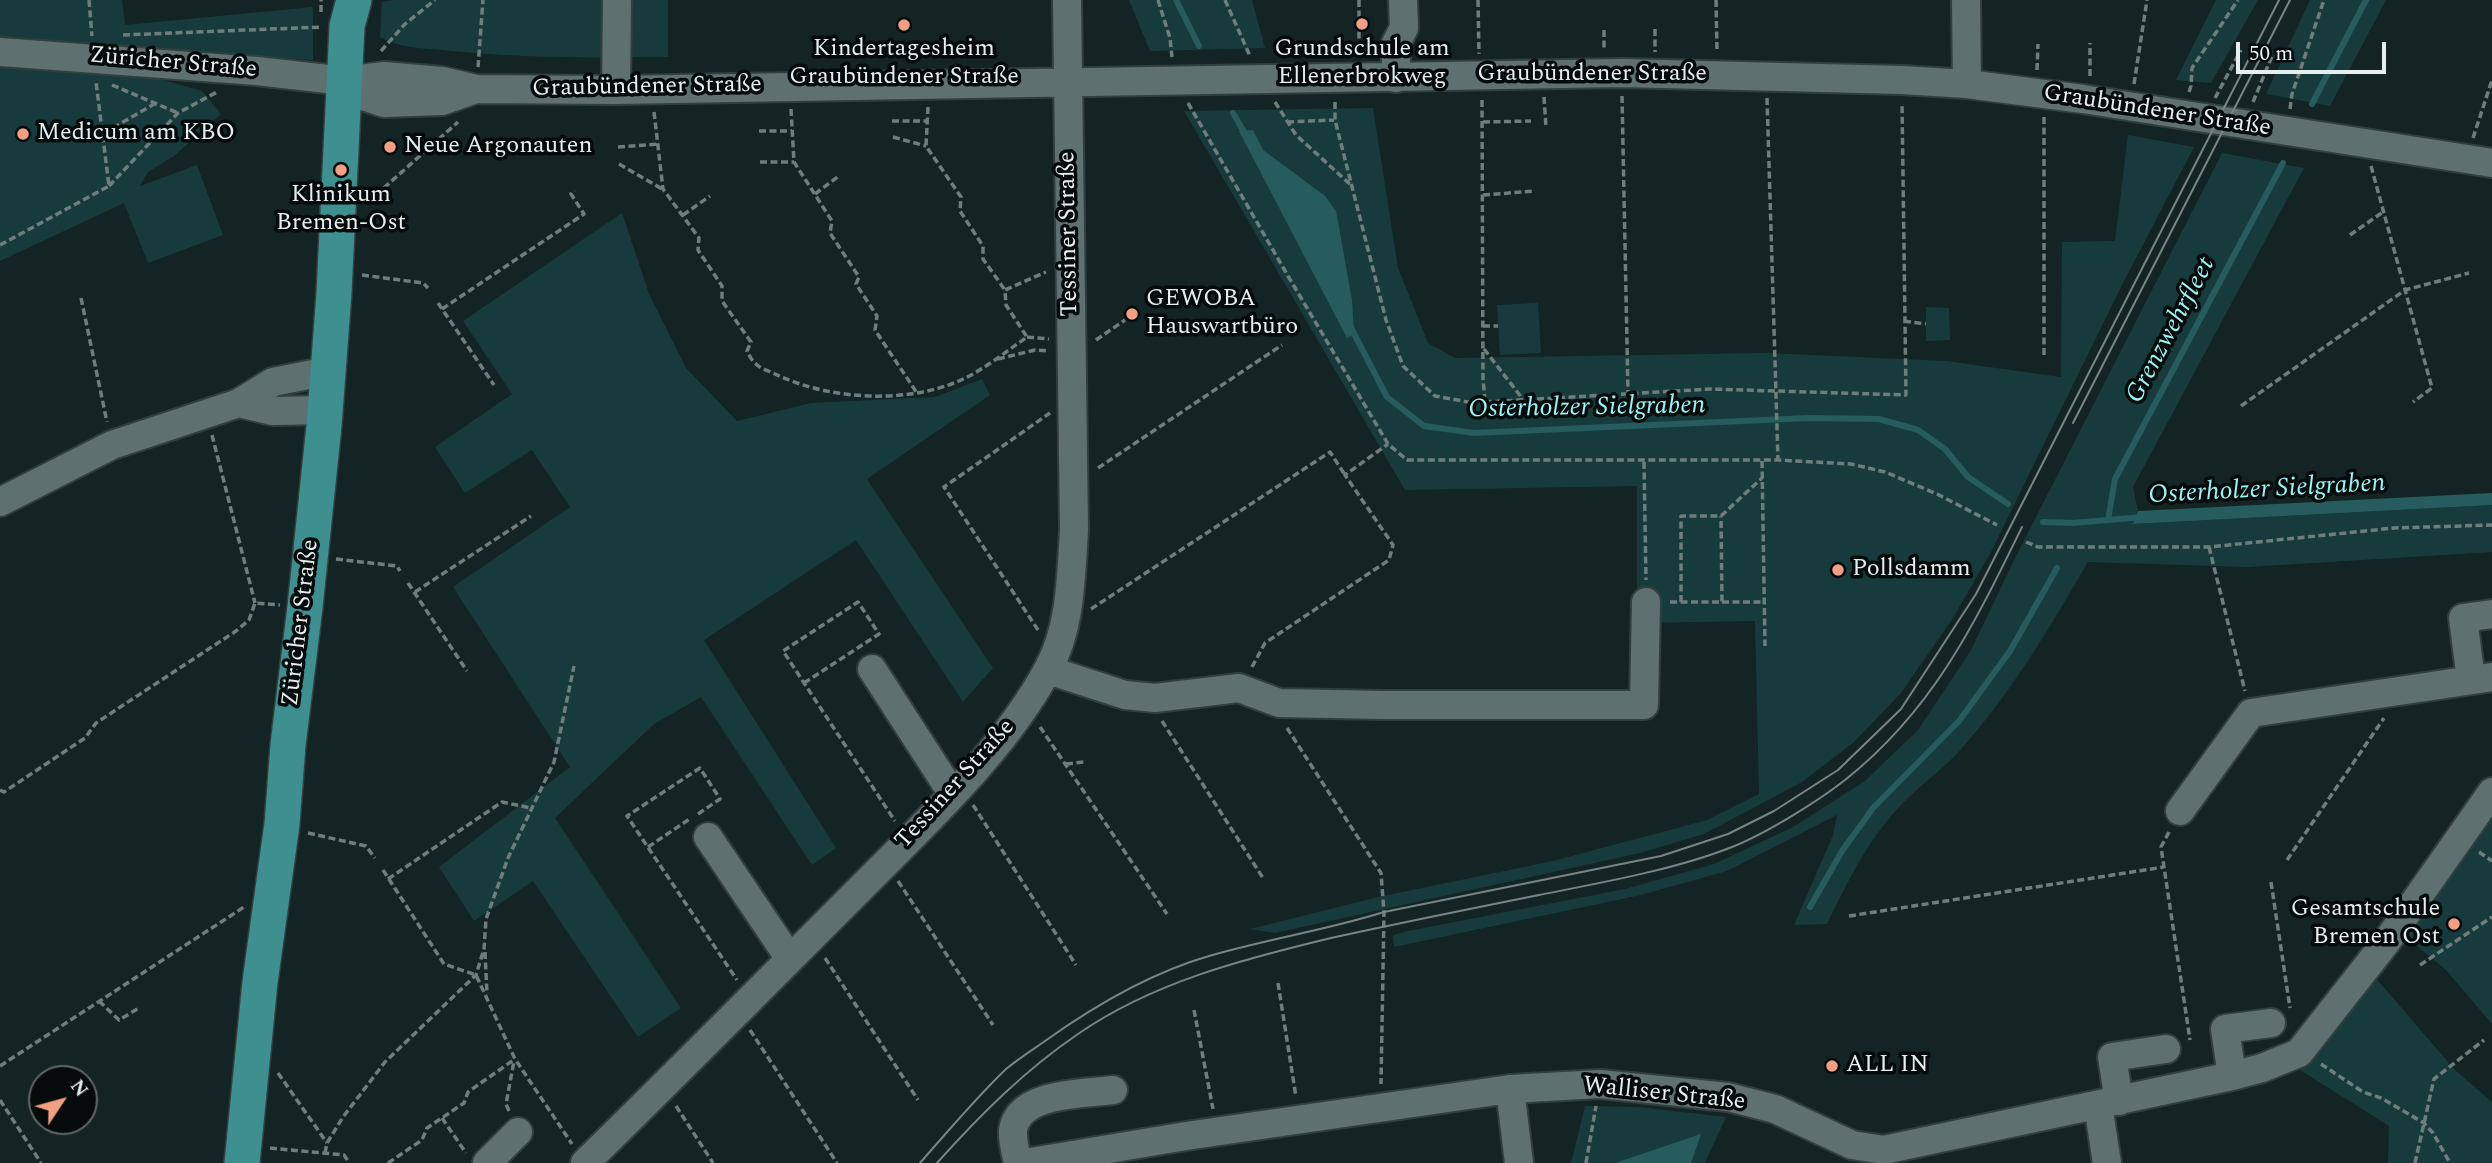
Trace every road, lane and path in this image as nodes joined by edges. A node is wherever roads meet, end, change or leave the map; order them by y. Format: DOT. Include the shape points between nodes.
graph roads {
  1 [pos="89,0"];
  2 [pos="434,0"];
  3 [pos="483,0"];
  4 [pos="617,0"];
  5 [pos="1067,0"];
  6 [pos="1158,0"];
  7 [pos="1225,0"];
  8 [pos="1359,0"];
  9 [pos="1403,0"];
  10 [pos="1478,0"];
  11 [pos="1716,0"];
  12 [pos="1966,0"];
  13 [pos="2147,0"];
  14 [pos="2238,0"];
  15 [pos="2324,0"];
  16 [pos="347,9"];
  17 [pos="1478,9"];
  18 [pos="1485,9"];
  19 [pos="119,36"];
  20 [pos="2090,43"];
  21 [pos="2241,50"];
  22 [pos="381,51"];
  23 [pos="0,52"];
  24 [pos="91,52"];
  25 [pos="2272,56"];
  26 [pos="257,71"];
  27 [pos="1623,73"];
  28 [pos="1717,74"];
  29 [pos="1543,75"];
  30 [pos="1767,75"];
  31 [pos="1479,76"];
  32 [pos="1396,78"];
  33 [pos="1347,79"];
  34 [pos="1175,80"];
  35 [pos="1261,80"];
  36 [pos="1902,80"];
  37 [pos="2492,80"];
  38 [pos="345,81"];
  39 [pos="1068,82"];
  40 [pos="928,84"];
  41 [pos="1968,84"];
  42 [pos="789,86"];
  43 [pos="2221,88"];
  44 [pos="477,89"];
  45 [pos="652,89"];
  46 [pos="616,90"];
  47 [pos="2044,94"];
  48 [pos="2254,96"];
  49 [pos="2090,100"];
  50 [pos="156,103"];
  51 [pos="2130,106"];
  52 [pos="178,113"];
  53 [pos="2178,114"];
  54 [pos="1335,120"];
  55 [pos="892,121"];
  56 [pos="927,121"];
  57 [pos="1531,121"];
  58 [pos="1287,122"];
  59 [pos="1483,122"];
  60 [pos="1546,127"];
  61 [pos="760,131"];
  62 [pos="792,131"];
  63 [pos="2287,132"];
  64 [pos="104,133"];
  65 [pos="893,137"];
  66 [pos="658,144"];
  67 [pos="2365,144"];
  68 [pos="926,145"];
  69 [pos="618,147"];
  70 [pos="2479,161"];
  71 [pos="760,162"];
  72 [pos="794,162"];
  73 [pos="619,164"];
  74 [pos="840,175"];
  75 [pos="109,186"];
  76 [pos="1353,188"];
  77 [pos="663,189"];
  78 [pos="575,191"];
  79 [pos="1535,191"];
  80 [pos="815,194"];
  81 [pos="1482,195"];
  82 [pos="710,196"];
  83 [pos="368,202"];
  84 [pos="2384,212"];
  85 [pos="683,215"];
  86 [pos="2350,235"];
  87 [pos="0,245"];
  88 [pos="1070,262"];
  89 [pos="2469,273"];
  90 [pos="362,275"];
  91 [pos="428,288"];
  92 [pos="1005,290"];
  93 [pos="2405,290"];
  94 [pos="81,298"];
  95 [pos="438,303"];
  96 [pos="442,309"];
  97 [pos="1125,320"];
  98 [pos="1904,321"];
  99 [pos="1926,324"];
  100 [pos="1483,326"];
  101 [pos="1498,326"];
  102 [pos="1282,345"];
  103 [pos="1482,347"];
  104 [pos="2043,355"];
  105 [pos="1071,356"];
  106 [pos="996,359"];
  107 [pos="328,371"];
  108 [pos="494,385"];
  109 [pos="1774,391"];
  110 [pos="917,393"];
  111 [pos="1628,393"];
  112 [pos="1072,398"];
  113 [pos="1522,398"];
  114 [pos="1485,402"];
  115 [pos="2413,402"];
  116 [pos="239,403"];
  117 [pos="2241,406"];
  118 [pos="325,411"];
  119 [pos="207,415"];
  120 [pos="1388,444"];
  121 [pos="112,445"];
  122 [pos="1778,460"];
  123 [pos="1644,461"];
  124 [pos="1762,461"];
  125 [pos="1345,475"];
  126 [pos="1762,478"];
  127 [pos="1074,484"];
  128 [pos="0,502"];
  129 [pos="531,516"];
  130 [pos="1721,516"];
  131 [pos="2492,525"];
  132 [pos="1997,526"];
  133 [pos="2026,542"];
  134 [pos="2209,547"];
  135 [pos="336,559"];
  136 [pos="400,570"];
  137 [pos="408,583"];
  138 [pos="415,592"];
  139 [pos="1646,602"];
  140 [pos="1681,602"];
  141 [pos="1722,602"];
  142 [pos="1763,602"];
  143 [pos="256,603"];
  144 [pos="306,607"];
  145 [pos="2492,614"];
  146 [pos="1065,626"];
  147 [pos="1765,646"];
  148 [pos="1052,662"];
  149 [pos="574,666"];
  150 [pos="872,669"];
  151 [pos="467,671"];
  152 [pos="2481,678"];
  153 [pos="804,683"];
  154 [pos="1239,688"];
  155 [pos="2403,690"];
  156 [pos="1155,698"];
  157 [pos="1279,702"];
  158 [pos="1025,705"];
  159 [pos="2251,713"];
  160 [pos="1084,762"];
  161 [pos="1066,764"];
  162 [pos="956,789"];
  163 [pos="0,790"];
  164 [pos="2492,792"];
  165 [pos="531,808"];
  166 [pos="2180,811"];
  167 [pos="303,832"];
  168 [pos="708,837"];
  169 [pos="907,840"];
  170 [pos="648,847"];
  171 [pos="375,858"];
  172 [pos="2287,860"];
  173 [pos="886,862"];
  174 [pos="2164,867"];
  175 [pos="383,870"];
  176 [pos="1263,878"];
  177 [pos="388,879"];
  178 [pos="2271,882"];
  179 [pos="272,888"];
  180 [pos="1167,914"];
  181 [pos="1849,916"];
  182 [pos="2492,917"];
  183 [pos="811,937"];
  184 [pos="484,949"];
  185 [pos="790,959"];
  186 [pos="1076,965"];
  187 [pos="2420,965"];
  188 [pos="476,975"];
  189 [pos="1278,983"];
  190 [pos="487,996"];
  191 [pos="99,1001"];
  192 [pos="744,1005"];
  193 [pos="139,1008"];
  194 [pos="1194,1010"];
  195 [pos="2271,1023"];
  196 [pos="993,1025"];
  197 [pos="2197,1038"];
  198 [pos="2484,1040"];
  199 [pos="2299,1053"];
  200 [pos="515,1059"];
  201 [pos="273,1065"];
  202 [pos="0,1066"];
  203 [pos="2232,1076"];
  204 [pos="1600,1084"];
  205 [pos="663,1086"];
  206 [pos="1510,1089"];
  207 [pos="1113,1090"];
  208 [pos="0,1100"];
  209 [pos="918,1100"];
  210 [pos="2108,1103"];
  211 [pos="1382,1107"];
  212 [pos="442,1118"];
  213 [pos="1299,1120"];
  214 [pos="2424,1123"];
  215 [pos="518,1132"];
  216 [pos="1217,1132"];
  217 [pos="327,1143"];
  218 [pos="325,1153"];
  219 [pos="255,1156"];
  220 [pos="479,1160"];
  221 [pos="1053,1160"];
  222 [pos="348,1161"];
  223 [pos="41,1163"];
  224 [pos="388,1163"];
  225 [pos="585,1163"];
  226 [pos="713,1163"];
  227 [pos="837,1163"];
  228 [pos="1018,1163"];
  229 [pos="1025,1163"];
  230 [pos="1520,1163"];
  231 [pos="1586,1163"];
  232 [pos="2107,1163"];
  233 [pos="2414,1163"];
  234 [pos="2451,1163"];
  1 -- 24 [label="path"];
  2 -- 22 [label="path"];
  3 -- 44 [label="path"];
  4 -- 46 [label="street"];
  5 -- 39 [label="street, Tessiner Straße"];
  6 -- 34 [label="path" via="1170,38"];
  7 -- 35 [label="path"];
  8 -- 33 [label="path"];
  9 -- 32 [label="street"];
  10 -- 17 [label="path"];
  11 -- 28 [label="path"];
  12 -- 41 [label="street"];
  13 -- 51 [label="path"];
  14 -- 53 [label="path" via="2192,68 2191,86"];
  15 -- 63 [label="path" via="2292,94"];
  16 -- 19 [label="path"];
  16 -- 38 [label="main road, Züricher Straße"];
  17 -- 18 [label="path"];
  17 -- 31 [label="path"];
  20 -- 49 [label="path"];
  21 -- 43 [label="path"];
  23 -- 24 [label="street, Züricher Straße"];
  24 -- 26 [label="street, Züricher Straße"];
  24 -- 50 [label="path"];
  24 -- 64 [label="path"];
  25 -- 48 [label="path"];
  26 -- 38 [label="street, Züricher Straße"];
  26 -- 52 [label="path"];
  27 -- 28 [label="street, Graubündener Straße"];
  27 -- 29 [label="street, Graubündener Straße"];
  27 -- 111 [label="path"];
  28 -- 30 [label="street, Graubündener Straße"];
  29 -- 31 [label="street, Graubündener Straße"];
  29 -- 60 [label="path"];
  30 -- 36 [label="street, Graubündener Straße"];
  30 -- 109 [label="path"];
  31 -- 32 [label="street, Graubündener Straße"];
  31 -- 59 [label="path"];
  32 -- 33 [label="street, Graubündener Straße"];
  33 -- 35 [label="street, Graubündener Straße"];
  33 -- 54 [label="path"];
  34 -- 35 [label="street, Graubündener Straße"];
  34 -- 39 [label="street, Graubündener Straße"];
  34 -- 120 [label="path"];
  35 -- 58 [label="path"];
  36 -- 41 [label="street, Graubündener Straße"];
  36 -- 98 [label="path"];
  37 -- 70 [label="path"];
  38 -- 44 [label="street, Graubündener Straße" via="384,76"];
  38 -- 107 [label="main road, Züricher Straße"];
  39 -- 40 [label="street, Graubündener Straße"];
  39 -- 88 [label="street, Tessiner Straße"];
  40 -- 42 [label="street, Graubündener Straße"];
  40 -- 56 [label="path"];
  41 -- 47 [label="street, Graubündener Straße"];
  42 -- 45 [label="street, Graubündener Straße"];
  42 -- 62 [label="path"];
  44 -- 46 [label="street, Graubündener Straße"];
  44 -- 83 [label="path" via="464,116"];
  45 -- 46 [label="street, Graubündener Straße"];
  45 -- 66 [label="path"];
  47 -- 49 [label="street, Graubündener Straße"];
  47 -- 104 [label="path"];
  49 -- 51 [label="street, Graubündener Straße"];
  50 -- 52 [label="path"];
  50 -- 64 [label="path"];
  51 -- 53 [label="street, Graubündener Straße"];
  52 -- 75 [label="path"];
  53 -- 63 [label="street, Graubündener Straße"];
  54 -- 58 [label="path"];
  54 -- 76 [label="path"];
  55 -- 56 [label="path"];
  56 -- 68 [label="path"];
  57 -- 59 [label="path"];
  58 -- 76 [label="path"];
  59 -- 81 [label="path"];
  61 -- 62 [label="path"];
  62 -- 72 [label="path"];
  63 -- 67 [label="street, Graubündener Straße"];
  64 -- 75 [label="path"];
  65 -- 68 [label="path"];
  66 -- 69 [label="path"];
  66 -- 77 [label="path"];
  67 -- 70 [label="street, Graubündener Straße"];
  67 -- 84 [label="path"];
  68 -- 92 [label="path" via="961,197 960,211 983,246 983,259"];
  71 -- 72 [label="path"];
  72 -- 80 [label="path"];
  73 -- 77 [label="path"];
  74 -- 80 [label="path"];
  75 -- 87 [label="path"];
  76 -- 114 [label="path" via="1386,320 1403,366 1436,396"];
  77 -- 85 [label="path"];
  78 -- 96 [label="path" via="571,194 584,214"];
  79 -- 81 [label="path"];
  80 -- 110 [label="path" via="832,221 830,233 859,277 856,284 877,316 875,330"];
  81 -- 100 [label="path"];
  82 -- 85 [label="path"];
  84 -- 86 [label="path"];
  84 -- 93 [label="path"];
  85 -- 110 [label="path" via="699,239 698,250 722,286 722,300 751,342 747,351 757,365 790,381 834,391 877,397"];
  88 -- 92 [label="path"];
  88 -- 105 [label="street, Tessiner Straße"];
  89 -- 93 [label="path"];
  90 -- 91 [label="path" via="423,283"];
  92 -- 106 [label="path" via="1006,305 1027,337"];
  93 -- 115 [label="path" via="2432,388"];
  93 -- 117 [label="path"];
  94 -- 121 [label="path"];
  95 -- 96 [label="path"];
  96 -- 108 [label="path"];
  97 -- 105 [label="path"];
  98 -- 99 [label="path"];
  98 -- 109 [label="path" via="1906,395"];
  100 -- 101 [label="path"];
  100 -- 103 [label="path"];
  102 -- 127 [label="path"];
  103 -- 113 [label="path"];
  103 -- 114 [label="path"];
  105 -- 106 [label="path" via="1035,350"];
  105 -- 112 [label="street, Tessiner Straße"];
  106 -- 110 [label="path" via="954,383"];
  107 -- 116 [label="street" via="273,383"];
  107 -- 118 [label="main road, Züricher Straße"];
  109 -- 111 [label="path"];
  109 -- 122 [label="path"];
  111 -- 113 [label="path"];
  112 -- 127 [label="street, Tessiner Straße"];
  112 -- 148 [label="path" via="944,487"];
  113 -- 114 [label="path"];
  116 -- 118 [label="street" via="273,411"];
  116 -- 119 [label="street"];
  118 -- 144 [label="main road, Züricher Straße"];
  119 -- 121 [label="street"];
  119 -- 143 [label="path"];
  120 -- 123 [label="path" via="1407,460"];
  120 -- 125 [label="path"];
  121 -- 128 [label="street"];
  122 -- 124 [label="path"];
  122 -- 132 [label="path" via="1851,464 1885,472"];
  123 -- 124 [label="path"];
  123 -- 139 [label="path"];
  124 -- 126 [label="path"];
  125 -- 146 [label="path" via="1330,452"];
  125 -- 154 [label="path" via="1394,545 1389,560 1265,643"];
  126 -- 130 [label="path"];
  126 -- 142 [label="path"];
  127 -- 146 [label="street, Tessiner Straße" via="1072,573"];
  129 -- 138 [label="path"];
  130 -- 140 [label="path" via="1681,516"];
  130 -- 141 [label="path"];
  131 -- 134 [label="path" via="2394,528"];
  133 -- 134 [label="path" via="2038,547"];
  134 -- 159 [label="path"];
  135 -- 136 [label="path"];
  137 -- 138 [label="path"];
  138 -- 151 [label="path"];
  139 -- 140 [label="path"];
  139 -- 157 [label="street" via="1644,705"];
  140 -- 141 [label="path"];
  141 -- 142 [label="path"];
  142 -- 147 [label="path"];
  143 -- 144 [label="path"];
  143 -- 163 [label="path" via="249,620 236,631 96,723 85,738 4,792"];
  144 -- 179 [label="main road, Züricher Straße"];
  145 -- 152 [label="street" via="2463,618"];
  146 -- 148 [label="street, Tessiner Straße"];
  148 -- 156 [label="street" via="1125,695"];
  148 -- 158 [label="street, Tessiner Straße"];
  149 -- 165 [label="path" via="554,762"];
  150 -- 162 [label="street"];
  152 -- 155 [label="street"];
  153 -- 153 [label="path" via="783,651 858,602 879,634"];
  153 -- 169 [label="path"];
  154 -- 156 [label="street"];
  154 -- 157 [label="street"];
  155 -- 159 [label="street"];
  155 -- 172 [label="path"];
  156 -- 176 [label="path" via="1157,713"];
  157 -- 211 [label="path" via="1280,717 1381,873"];
  158 -- 161 [label="path"];
  158 -- 162 [label="street, Tessiner Straße" via="1000,741"];
  159 -- 166 [label="street"];
  160 -- 161 [label="path"];
  161 -- 180 [label="path"];
  162 -- 169 [label="street, Tessiner Straße"];
  162 -- 186 [label="path"];
  164 -- 199 [label="street, Walliser Straße" via="2387,941"];
  165 -- 177 [label="path" via="502,802"];
  165 -- 184 [label="path" via="486,919"];
  166 -- 174 [label="path" via="2161,847"];
  167 -- 171 [label="path" via="366,846"];
  168 -- 185 [label="street"];
  169 -- 173 [label="street, Tessiner Straße"];
  170 -- 170 [label="path" via="627,816 700,768 720,799"];
  170 -- 192 [label="path"];
  173 -- 183 [label="street, Tessiner Straße"];
  173 -- 196 [label="path"];
  174 -- 181 [label="path"];
  174 -- 197 [label="path"];
  175 -- 177 [label="path"];
  177 -- 188 [label="path" via="444,964"];
  178 -- 199 [label="path"];
  179 -- 191 [label="path"];
  179 -- 219 [label="main road, Züricher Straße"];
  182 -- 187 [label="path"];
  183 -- 185 [label="street, Tessiner Straße"];
  183 -- 209 [label="path"];
  184 -- 188 [label="path"];
  184 -- 190 [label="path"];
  185 -- 192 [label="street, Tessiner Straße"];
  188 -- 190 [label="path"];
  188 -- 217 [label="path" via="385,1062"];
  189 -- 213 [label="path"];
  190 -- 200 [label="path"];
  191 -- 193 [label="path" via="119,1020"];
  191 -- 202 [label="path"];
  192 -- 205 [label="street, Tessiner Straße"];
  192 -- 227 [label="path"];
  194 -- 216 [label="path"];
  195 -- 197 [label="street"];
  197 -- 203 [label="street"];
  197 -- 210 [label="street" via="2106,1058"];
  198 -- 214 [label="path" via="2434,1079"];
  199 -- 203 [label="street, Walliser Straße"];
  199 -- 214 [label="path"];
  200 -- 215 [label="path" via="506,1104"];
  200 -- 224 [label="path" via="468,1092 464,1103"];
  200 -- 225 [label="path"];
  201 -- 217 [label="path"];
  203 -- 210 [label="street, Walliser Straße"];
  204 -- 206 [label="street, Walliser Straße"];
  204 -- 210 [label="street, Walliser Straße" via="1728,1097 1775,1109 1852,1145 1884,1150"];
  204 -- 231 [label="path"];
  205 -- 225 [label="street, Tessiner Straße"];
  205 -- 226 [label="path"];
  206 -- 211 [label="street, Walliser Straße"];
  206 -- 230 [label="street"];
  207 -- 228 [label="street" via="1041,1100 1026,1108 1013,1130"];
  208 -- 223 [label="path"];
  210 -- 232 [label="street"];
  211 -- 213 [label="street, Walliser Straße"];
  212 -- 220 [label="path" via="464,1151"];
  213 -- 216 [label="street, Walliser Straße"];
  214 -- 233 [label="path"];
  214 -- 234 [label="path"];
  215 -- 220 [label="street"];
  216 -- 221 [label="street, Walliser Straße"];
  217 -- 218 [label="path"];
  218 -- 219 [label="path"];
  218 -- 222 [label="path" via="344,1155"];
  221 -- 229 [label="street, Walliser Straße"];
}
